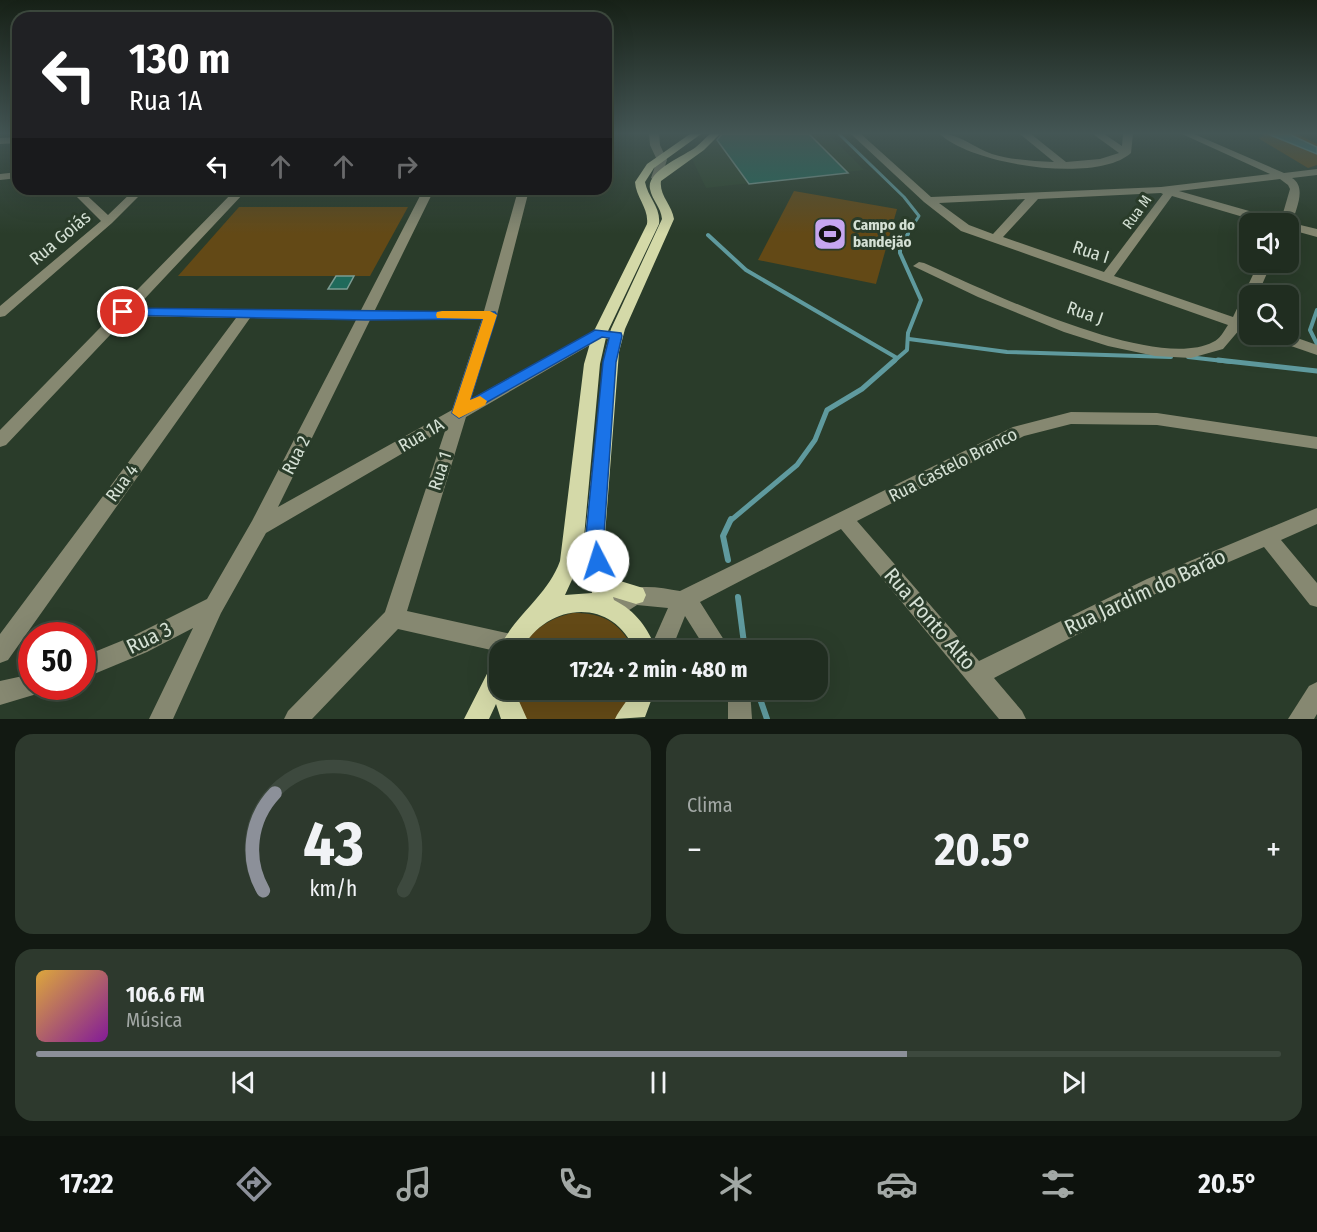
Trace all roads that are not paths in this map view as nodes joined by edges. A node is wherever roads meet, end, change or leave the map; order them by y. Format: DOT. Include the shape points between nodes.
graph roads {
  1 [pos="650,168"];
  2 [pos="661,168"];
  3 [pos="671,168"];
  4 [pos="893,168"];
  5 [pos="1263,168"];
  6 [pos="1317,172"];
  7 [pos="1280,175"];
  8 [pos="656,178"];
  9 [pos="1165,191"];
  10 [pos="80,195"];
  11 [pos="135,195"];
  12 [pos="237,195"];
  13 [pos="426,195"];
  14 [pos="523,195"];
  15 [pos="1035,195"];
  16 [pos="928,200"];
  17 [pos="1245,213"];
  18 [pos="1288,213"];
  19 [pos="108,221"];
  20 [pos="1299,228"];
  21 [pos="1317,233"];
  22 [pos="994,240"];
  23 [pos="920,266"];
  24 [pos="1107,277"];
  25 [pos="123,312"];
  26 [pos="0,313"];
  27 [pos="245,315"];
  28 [pos="490,315"];
  29 [pos="366,316"];
  30 [pos="1239,324"];
  31 [pos="1239,328"];
  32 [pos="608,334"];
  33 [pos="1299,344"];
  34 [pos="1317,350"];
  35 [pos="459,413"];
  36 [pos="0,441"];
  37 [pos="1317,443"];
  38 [pos="1317,516"];
  39 [pos="845,520"];
  40 [pos="259,527"];
  41 [pos="1266,536"];
  42 [pos="600,578"];
  43 [pos="636,595"];
  44 [pos="1317,598"];
  45 [pos="684,600"];
  46 [pos="214,606"];
  47 [pos="609,608"];
  48 [pos="394,618"];
  49 [pos="529,622"];
  50 [pos="516,640"];
  51 [pos="640,640"];
  52 [pos="665,640"];
  53 [pos="712,640"];
  54 [pos="489,643"];
  55 [pos="0,652"];
  56 [pos="96,662"];
  57 [pos="977,674"];
  58 [pos="18,688"];
  59 [pos="0,693"];
  60 [pos="489,694"];
  61 [pos="1317,694"];
  62 [pos="506,700"];
  63 [pos="640,700"];
  64 [pos="739,700"];
  65 [pos="1010,716"];
  66 [pos="160,719"];
  67 [pos="296,719"];
  68 [pos="476,719"];
  69 [pos="515,719"];
  70 [pos="627,719"];
  71 [pos="740,719"];
  72 [pos="1300,719"];
  1 -- 32 [label="main road" via="640,181 640,189 653,210 653,224"];
  2 -- 8 [label="street"];
  3 -- 8 [label="main road"];
  4 -- 16 [label="street, Rua I"];
  5 -- 7 [label="street"];
  6 -- 7 [label="street"];
  7 -- 9 [label="street"];
  7 -- 18 [label="street" via="1293,183 1295,189"];
  8 -- 32 [label="main road" via="654,189 666,206 668,219"];
  9 -- 15 [label="street"];
  9 -- 17 [label="street"];
  9 -- 24 [label="street, Rua M"];
  10 -- 19 [label="street"];
  11 -- 19 [label="street, Rua Goiás"];
  12 -- 25 [label="street"];
  13 -- 29 [label="street, Rua 2"];
  14 -- 28 [label="street, Rua 1"];
  15 -- 16 [label="street"];
  15 -- 22 [label="street"];
  16 -- 22 [label="street, Rua I" via="965,228"];
  19 -- 26 [label="street, Rua Goiás"];
  20 -- 21 [label="street"];
  22 -- 24 [label="street, Rua I"];
  23 -- 31 [label="street, Rua J" via="1025,312 1089,335 1158,352 1198,353 1220,345"];
  24 -- 30 [label="street, Rua I"];
  25 -- 27 [label="street"];
  25 -- 36 [label="street"];
  27 -- 29 [label="street"];
  27 -- 55 [label="street, Rua 4"];
  28 -- 29 [label="street"];
  28 -- 35 [label="street, Rua 1"];
  29 -- 40 [label="street, Rua 2"];
  32 -- 35 [label="street, Rua 1A"];
  32 -- 42 [label="main road" via="595,535"];
  32 -- 49 [label="main road" via="592,364 568,570 559,589"];
  33 -- 34 [label="street"];
  35 -- 40 [label="street, Rua 1A"];
  35 -- 48 [label="street, Rua 1"];
  37 -- 39 [label="street, Rua Castelo Branco" via="1157,419 1071,418 1019,431"];
  38 -- 41 [label="street, Rua Jardim do Barão"];
  39 -- 45 [label="street, Rua Castelo Branco"];
  39 -- 57 [label="street, Rua Ponto Alto"];
  40 -- 46 [label="street, Rua 2"];
  41 -- 44 [label="street"];
  41 -- 57 [label="street, Rua Jardim do Barão" via="1154,585"];
  42 -- 43 [label="main road" via="611,587"];
  42 -- 47 [label="main road"];
  43 -- 45 [label="street"];
  43 -- 47 [label="street"];
  45 -- 52 [label="street"];
  45 -- 53 [label="street"];
  46 -- 56 [label="street, Rua 3"];
  46 -- 66 [label="street, Rua 2"];
  47 -- 49 [label="main road" via="579,603 553,608"];
  47 -- 51 [label="main road" via="634,627"];
  48 -- 54 [label="street"];
  48 -- 67 [label="street, Rua 1"];
  49 -- 50 [label="main road"];
  57 -- 65 [label="street, Rua Ponto Alto"];
  58 -- 59 [label="street"];
  60 -- 68 [label="main road"];
  61 -- 72 [label="street"];
  62 -- 69 [label="main road"];
  63 -- 70 [label="main road"];
  64 -- 71 [label="street"];
}
